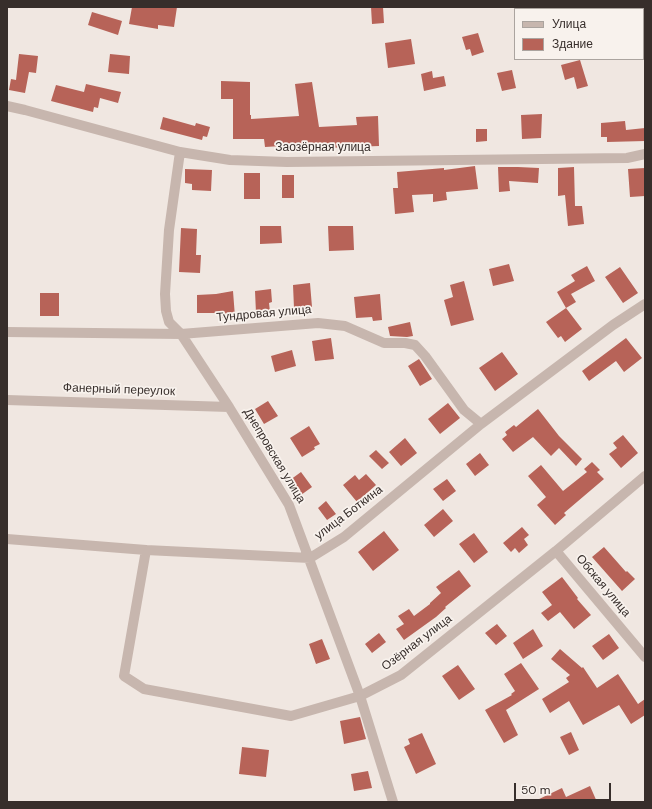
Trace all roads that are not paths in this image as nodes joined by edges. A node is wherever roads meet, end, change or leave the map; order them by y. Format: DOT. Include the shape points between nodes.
graph roads {
  1 [pos="7,106"];
  2 [pos="180,152"];
  3 [pos="645,154"];
  4 [pos="645,304"];
  5 [pos="7,332"];
  6 [pos="181,334"];
  7 [pos="7,400"];
  8 [pos="229,407"];
  9 [pos="481,424"];
  10 [pos="645,476"];
  11 [pos="7,539"];
  12 [pos="146,550"];
  13 [pos="556,551"];
  14 [pos="310,558"];
  15 [pos="645,657"];
  16 [pos="360,696"];
  17 [pos="394,802"];
  1 -- 2 [label="street, Заозёрная улица"];
  2 -- 3 [label="street, Заозёрная улица" via="230,160 287,162 627,158"];
  2 -- 6 [label="street, Днепровская улица" via="169,230 165,294 169,322"];
  4 -- 9 [label="street, улица Боткина" via="606,330"];
  5 -- 6 [label="street, Тундровая улица"];
  6 -- 8 [label="street, Днепровская улица"];
  6 -- 9 [label="street, Тундровая улица" via="318,323 345,326 384,343 405,342 415,345 464,410"];
  7 -- 8 [label="street, Фанерный переулок"];
  8 -- 14 [label="street, Днепровская улица" via="289,505"];
  9 -- 14 [label="street, улица Боткина" via="344,537"];
  10 -- 13 [label="street, Озёрная улица"];
  11 -- 12 [label="street"];
  12 -- 14 [label="street"];
  12 -- 16 [label="street, Озёрная улица" via="124,676 144,689 291,716"];
  13 -- 15 [label="street, Обская улица"];
  13 -- 16 [label="street, Озёрная улица" via="401,675"];
  14 -- 16 [label="street, Днепровская улица"];
  16 -- 17 [label="street, Днепровская улица"];
}
